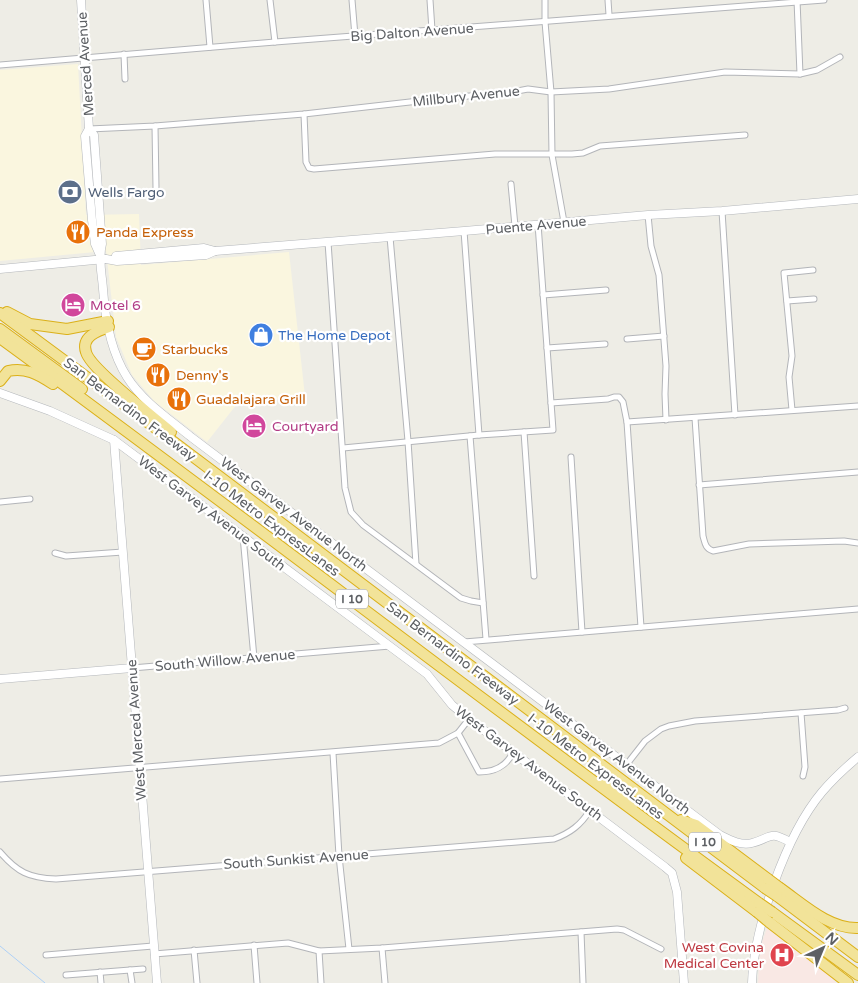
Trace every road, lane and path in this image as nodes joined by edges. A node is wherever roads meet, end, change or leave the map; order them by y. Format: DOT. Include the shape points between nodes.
graph roads {
  1 [pos="81,0"];
  2 [pos="206,0"];
  3 [pos="270,0"];
  4 [pos="352,0"];
  5 [pos="432,0"];
  6 [pos="545,0"];
  7 [pos="608,0"];
  8 [pos="719,0"];
  9 [pos="824,0"];
  10 [pos="797,1"];
  11 [pos="719,8"];
  12 [pos="609,15"];
  13 [pos="545,22"];
  14 [pos="435,30"];
  15 [pos="355,36"];
  16 [pos="275,42"];
  17 [pos="210,47"];
  18 [pos="124,54"];
  19 [pos="840,57"];
  20 [pos="84,58"];
  21 [pos="0,65"];
  22 [pos="800,74"];
  23 [pos="125,79"];
  24 [pos="551,92"];
  25 [pos="304,114"];
  26 [pos="155,126"];
  27 [pos="89,129"];
  28 [pos="745,135"];
  29 [pos="552,155"];
  30 [pos="511,184"];
  31 [pos="156,188"];
  32 [pos="858,199"];
  33 [pos="722,211"];
  34 [pos="648,215"];
  35 [pos="564,222"];
  36 [pos="538,224"];
  37 [pos="515,226"];
  38 [pos="464,232"];
  39 [pos="390,237"];
  40 [pos="328,242"];
  41 [pos="102,257"];
  42 [pos="0,269"];
  43 [pos="813,270"];
  44 [pos="606,290"];
  45 [pos="543,295"];
  46 [pos="814,299"];
  47 [pos="787,301"];
  48 [pos="0,308"];
  49 [pos="0,313"];
  50 [pos="0,320"];
  51 [pos="108,324"];
  52 [pos="0,329"];
  53 [pos="664,336"];
  54 [pos="0,338"];
  55 [pos="627,339"];
  56 [pos="605,344"];
  57 [pos="547,348"];
  58 [pos="0,381"];
  59 [pos="0,394"];
  60 [pos="551,403"];
  61 [pos="858,406"];
  62 [pos="792,410"];
  63 [pos="735,415"];
  64 [pos="695,418"];
  65 [pos="666,420"];
  66 [pos="627,422"];
  67 [pos="116,423"];
  68 [pos="524,432"];
  69 [pos="479,435"];
  70 [pos="470,436"];
  71 [pos="114,440"];
  72 [pos="408,441"];
  73 [pos="343,448"];
  74 [pos="571,457"];
  75 [pos="858,472"];
  76 [pos="231,485"];
  77 [pos="699,485"];
  78 [pos="30,499"];
  79 [pos="0,502"];
  80 [pos="243,536"];
  81 [pos="858,543"];
  82 [pos="123,552"];
  83 [pos="55,553"];
  84 [pos="416,564"];
  85 [pos="534,576"];
  86 [pos="483,602"];
  87 [pos="858,609"];
  88 [pos="641,627"];
  89 [pos="582,632"];
  90 [pos="486,639"];
  91 [pos="464,642"];
  92 [pos="391,646"];
  93 [pos="254,658"];
  94 [pos="132,668"];
  95 [pos="0,679"];
  96 [pos="845,708"];
  97 [pos="801,712"];
  98 [pos="470,719"];
  99 [pos="458,733"];
  100 [pos="513,752"];
  101 [pos="333,753"];
  102 [pos="858,757"];
  103 [pos="627,764"];
  104 [pos="139,768"];
  105 [pos="803,776"];
  106 [pos="0,779"];
  107 [pos="615,798"];
  108 [pos="590,810"];
  109 [pos="673,817"];
  110 [pos="790,842"];
  111 [pos="0,852"];
  112 [pos="339,856"];
  113 [pos="737,866"];
  114 [pos="148,870"];
  115 [pos="727,879"];
  116 [pos="766,883"];
  117 [pos="778,892"];
  118 [pos="758,908"];
  119 [pos="771,917"];
  120 [pos="858,928"];
  121 [pos="581,932"];
  122 [pos="254,945"];
  123 [pos="382,948"];
  124 [pos="349,949"];
  125 [pos="661,949"];
  126 [pos="154,950"];
  127 [pos="194,950"];
  128 [pos="319,951"];
  129 [pos="46,955"];
  130 [pos="858,957"];
  131 [pos="144,969"];
  132 [pos="130,970"];
  133 [pos="100,972"];
  134 [pos="66,975"];
  135 [pos="858,975"];
  136 [pos="846,982"];
  137 [pos="101,983"];
  138 [pos="132,983"];
  139 [pos="156,983"];
  140 [pos="197,983"];
  141 [pos="257,983"];
  142 [pos="321,983"];
  143 [pos="384,983"];
  144 [pos="583,983"];
  145 [pos="684,983"];
  146 [pos="752,983"];
  1 -- 20 [label="street, Merced Avenue"];
  2 -- 17 [label="street"];
  3 -- 16 [label="street"];
  4 -- 15 [label="street"];
  5 -- 14 [label="street"];
  6 -- 13 [label="street"];
  7 -- 12 [label="street"];
  8 -- 11 [label="street"];
  9 -- 10 [label="street, Big Dalton Avenue"];
  10 -- 11 [label="street, Big Dalton Avenue"];
  10 -- 22 [label="street"];
  11 -- 12 [label="street, Big Dalton Avenue"];
  12 -- 13 [label="street, Big Dalton Avenue"];
  13 -- 14 [label="street, Big Dalton Avenue"];
  13 -- 24 [label="street"];
  14 -- 15 [label="street, Big Dalton Avenue"];
  15 -- 16 [label="street, Big Dalton Avenue"];
  16 -- 17 [label="street, Big Dalton Avenue"];
  17 -- 18 [label="street, Big Dalton Avenue"];
  18 -- 20 [label="street, Big Dalton Avenue"];
  18 -- 23 [label="street"];
  19 -- 22 [label="street, Millbury Avenue" via="817,70"];
  20 -- 21 [label="street, Big Dalton Avenue"];
  20 -- 27 [label="street, Merced Avenue"];
  22 -- 24 [label="street, Millbury Avenue" via="725,72 615,88"];
  24 -- 25 [label="street, Millbury Avenue" via="528,89"];
  24 -- 29 [label="street"];
  25 -- 26 [label="street, Millbury Avenue"];
  25 -- 29 [label="street" via="306,162 309,168 314,169 495,154"];
  26 -- 27 [label="street, Millbury Avenue"];
  26 -- 31 [label="street"];
  27 -- 41 [label="street, Merced Avenue" via="85,136 89,193 95,244"];
  28 -- 29 [label="street" via="600,146 582,153"];
  29 -- 35 [label="street"];
  30 -- 37 [label="street"];
  32 -- 33 [label="street, Puente Avenue"];
  33 -- 34 [label="street, Puente Avenue"];
  33 -- 63 [label="street"];
  34 -- 35 [label="street, Puente Avenue"];
  34 -- 53 [label="street" via="651,246 659,275"];
  35 -- 36 [label="street, Puente Avenue"];
  36 -- 37 [label="street, Puente Avenue"];
  36 -- 45 [label="street"];
  37 -- 38 [label="street, Puente Avenue"];
  38 -- 39 [label="street, Puente Avenue"];
  38 -- 69 [label="street"];
  39 -- 40 [label="street, Puente Avenue"];
  39 -- 72 [label="street"];
  40 -- 41 [label="street, Puente Avenue" via="215,251 206,255 172,258 117,261"];
  40 -- 73 [label="street"];
  41 -- 42 [label="street, Puente Avenue"];
  41 -- 51 [label="street, Merced Avenue"];
  43 -- 47 [label="street" via="784,274"];
  44 -- 45 [label="street"];
  45 -- 57 [label="street"];
  46 -- 47 [label="street"];
  47 -- 62 [label="street"];
  48 -- 51 [label="highway" via="30,324 53,328 75,329"];
  49 -- 76 [label="highway, San Bernardino Freeway / I 10"];
  50 -- 113 [label="highway, I-10 Metro ExpressLanes" via="724,863"];
  51 -- 76 [label="highway" via="87,340 89,359 101,373 216,467"];
  51 -- 91 [label="street, West Garvey Avenue North" via="117,359 127,378 154,407"];
  52 -- 115 [label="highway, I-10 Metro ExpressLanes" via="707,858 720,868"];
  53 -- 55 [label="street"];
  53 -- 65 [label="street"];
  54 -- 67 [label="highway, San Bernardino Freeway / I 10"];
  56 -- 57 [label="street"];
  57 -- 60 [label="street"];
  58 -- 67 [label="highway" via="8,371 26,370"];
  59 -- 71 [label="street, West Garvey Avenue South" via="50,411"];
  60 -- 66 [label="street" via="619,397 624,402"];
  60 -- 68 [label="street" via="553,430"];
  61 -- 62 [label="street"];
  62 -- 63 [label="street"];
  63 -- 64 [label="street"];
  64 -- 65 [label="street"];
  64 -- 77 [label="street"];
  65 -- 66 [label="street"];
  66 -- 88 [label="street"];
  67 -- 107 [label="highway, San Bernardino Freeway / I 10"];
  68 -- 69 [label="street"];
  68 -- 85 [label="street"];
  69 -- 70 [label="street"];
  70 -- 72 [label="street"];
  70 -- 86 [label="street"];
  71 -- 80 [label="street, West Garvey Avenue South"];
  71 -- 82 [label="street, West Merced Avenue"];
  72 -- 73 [label="street"];
  72 -- 84 [label="street"];
  73 -- 84 [label="street" via="345,488 351,512 363,525"];
  74 -- 89 [label="street"];
  75 -- 77 [label="street"];
  76 -- 109 [label="highway, San Bernardino Freeway / I 10"];
  77 -- 81 [label="street" via="703,536 705,545 713,551 750,544"];
  78 -- 79 [label="street"];
  80 -- 92 [label="street, West Garvey Avenue South"];
  80 -- 93 [label="street"];
  82 -- 83 [label="street" via="66,556"];
  82 -- 94 [label="street, West Merced Avenue"];
  84 -- 86 [label="street" via="461,598"];
  86 -- 90 [label="street"];
  87 -- 88 [label="street"];
  88 -- 89 [label="street"];
  89 -- 90 [label="street"];
  90 -- 91 [label="street"];
  91 -- 103 [label="street, West Garvey Avenue North"];
  92 -- 93 [label="street, South Willow Avenue"];
  92 -- 98 [label="street, West Garvey Avenue South" via="427,674 452,705"];
  93 -- 94 [label="street, South Willow Avenue"];
  94 -- 95 [label="street, South Willow Avenue"];
  94 -- 104 [label="street, West Merced Avenue"];
  96 -- 97 [label="street"];
  97 -- 103 [label="street" via="668,726 645,741"];
  97 -- 105 [label="street"];
  98 -- 99 [label="street"];
  98 -- 100 [label="street, West Garvey Avenue South"];
  99 -- 100 [label="street" via="479,772 499,768"];
  99 -- 101 [label="street" via="439,743"];
  100 -- 108 [label="street, West Garvey Avenue South"];
  101 -- 104 [label="street"];
  101 -- 112 [label="street"];
  102 -- 110 [label="street" via="821,792"];
  103 -- 110 [label="street, West Garvey Avenue North" via="720,835 744,844 769,835"];
  104 -- 106 [label="street"];
  104 -- 114 [label="street, West Merced Avenue"];
  107 -- 115 [label="highway, San Bernardino Freeway / I 10"];
  107 -- 118 [label="highway" via="637,821"];
  108 -- 112 [label="street, South Sunkist Avenue" via="583,822 554,839"];
  108 -- 145 [label="street, West Garvey Avenue South" via="672,874 677,892"];
  109 -- 113 [label="highway, San Bernardino Freeway / I 10"];
  109 -- 116 [label="highway" via="696,825"];
  110 -- 146 [label="street" via="759,932"];
  111 -- 114 [label="street, South Sunkist Avenue" via="20,871 38,878"];
  112 -- 114 [label="street, South Sunkist Avenue"];
  112 -- 124 [label="street"];
  113 -- 116 [label="highway, San Bernardino Freeway / I 10"];
  114 -- 126 [label="street, West Merced Avenue"];
  115 -- 118 [label="highway, San Bernardino Freeway / I 10"];
  116 -- 117 [label="highway, bridge"];
  117 -- 120 [label="highway" via="829,921 845,928"];
  117 -- 130 [label="highway"];
  118 -- 119 [label="highway, San Bernardino Freeway / I 10, bridge"];
  119 -- 135 [label="highway, San Bernardino Freeway / I 10"];
  119 -- 136 [label="highway"];
  121 -- 123 [label="street"];
  121 -- 125 [label="street" via="624,930"];
  121 -- 144 [label="street"];
  122 -- 127 [label="street"];
  122 -- 128 [label="street" via="288,943"];
  122 -- 141 [label="street"];
  123 -- 124 [label="street"];
  123 -- 143 [label="street"];
  124 -- 128 [label="street"];
  126 -- 127 [label="street"];
  126 -- 129 [label="street"];
  126 -- 139 [label="street, West Merced Avenue"];
  127 -- 140 [label="street"];
  128 -- 142 [label="street"];
  131 -- 132 [label="street"];
  132 -- 133 [label="street"];
  132 -- 138 [label="street"];
  133 -- 134 [label="street"];
  133 -- 137 [label="street"];
}
